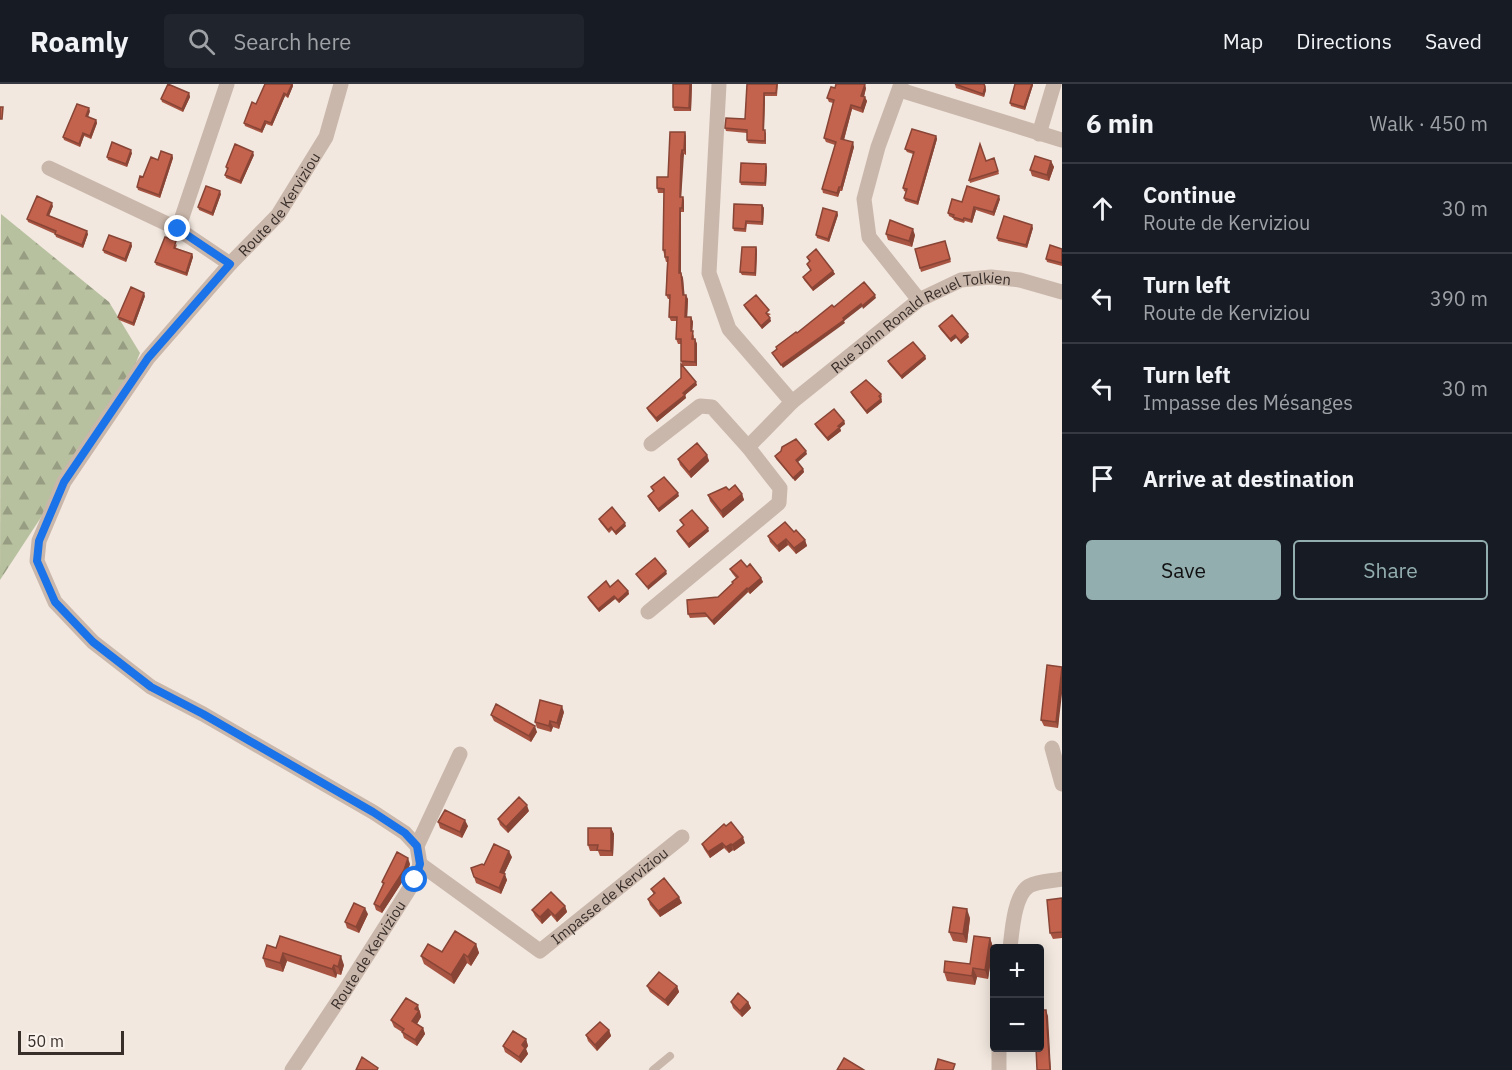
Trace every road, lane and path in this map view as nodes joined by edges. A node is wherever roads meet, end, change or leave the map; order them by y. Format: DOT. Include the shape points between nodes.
graph roads {
  1 [pos="227,84"];
  2 [pos="341,84"];
  3 [pos="719,84"];
  4 [pos="1054,84"];
  5 [pos="900,87"];
  6 [pos="1039,134"];
  7 [pos="1062,140"];
  8 [pos="49,168"];
  9 [pos="178,229"];
  10 [pos="230,264"];
  11 [pos="1062,292"];
  12 [pos="919,300"];
  13 [pos="792,402"];
  14 [pos="651,444"];
  15 [pos="748,447"];
  16 [pos="648,612"];
  17 [pos="1052,748"];
  18 [pos="460,754"];
  19 [pos="1062,784"];
  20 [pos="682,837"];
  21 [pos="417,846"];
  22 [pos="420,864"];
  23 [pos="1062,879"];
  24 [pos="1011,944"];
  25 [pos="999,1052"];
  26 [pos="670,1056"];
  27 [pos="292,1070"];
  28 [pos="653,1070"];
  29 [pos="999,1070"];
  1 -- 9 [label="street"];
  2 -- 10 [label="street, Route de Kerviziou" via="326,137 290,196 278,215"];
  3 -- 13 [label="street" via="709,273 729,329"];
  4 -- 6 [label="street"];
  5 -- 6 [label="street"];
  5 -- 12 [label="street" via="864,199 869,237"];
  6 -- 7 [label="street"];
  8 -- 9 [label="street"];
  9 -- 10 [label="street"];
  10 -- 21 [label="street, Route de Kerviziou" via="148,358 64,482 39,541 37,561 55,602 93,642 151,687 373,812"];
  11 -- 12 [label="street, Rue John Ronald Reuel Tolkien" via="1020,280 990,277 961,280"];
  12 -- 13 [label="street, Rue John Ronald Reuel Tolkien"];
  13 -- 15 [label="street, Rue John Ronald Reuel Tolkien"];
  14 -- 15 [label="street" via="700,406 712,407"];
  15 -- 16 [label="street" via="780,488 779,503"];
  17 -- 19 [label="street"];
  18 -- 21 [label="street"];
  20 -- 22 [label="street, Impasse de Kerviziou" via="540,951"];
  21 -- 22 [label="street"];
  22 -- 27 [label="street, Route de Kerviziou" via="415,880"];
  23 -- 24 [label="street" via="1031,885 1023,891"];
  25 -- 29 [label="street"];
  26 -- 28 [label="lane"];
}
